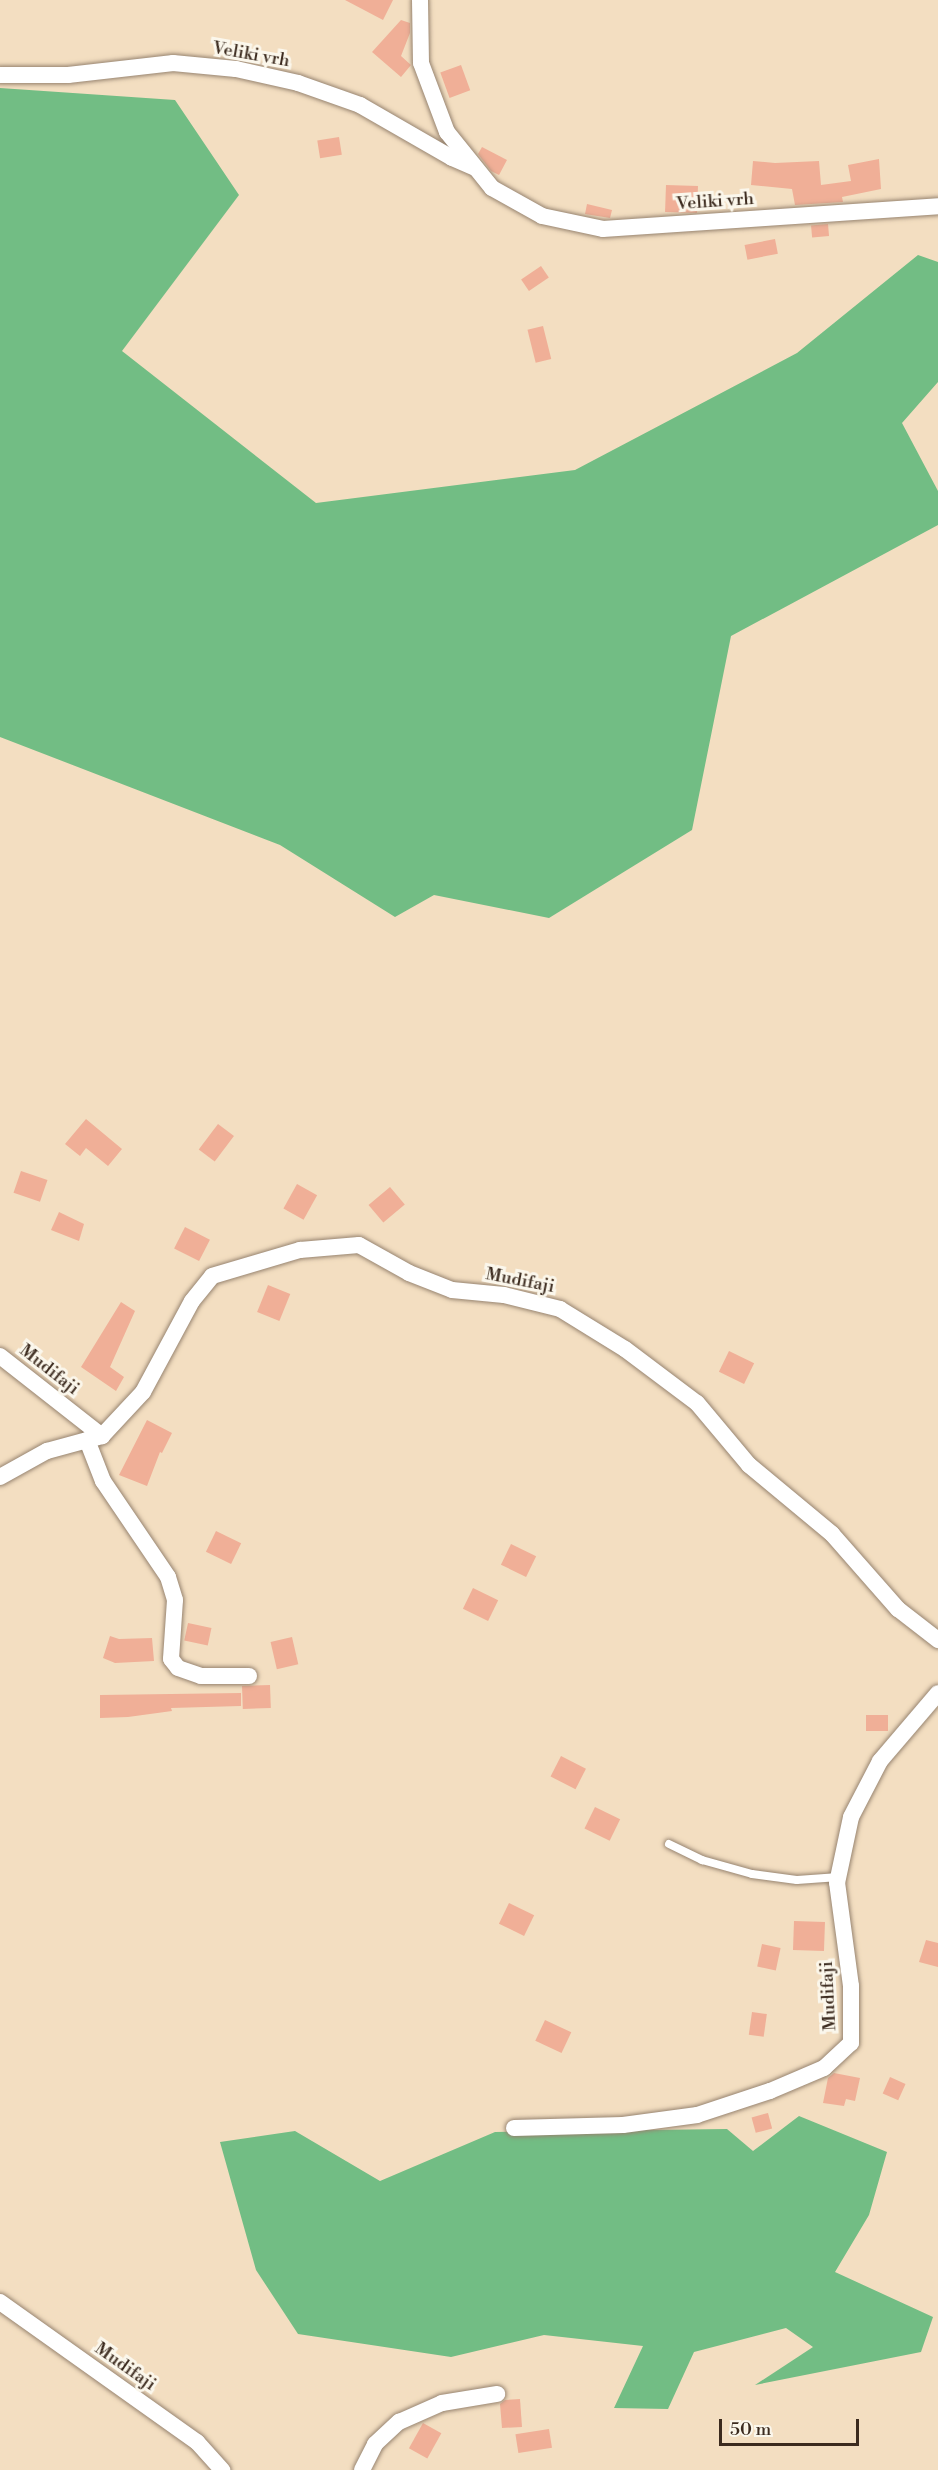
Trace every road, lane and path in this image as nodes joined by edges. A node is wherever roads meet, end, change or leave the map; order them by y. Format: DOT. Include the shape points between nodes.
graph roads {
  1 [pos="420,0"];
  2 [pos="0,75"];
  3 [pos="477,168"];
  4 [pos="938,206"];
  5 [pos="0,1356"];
  6 [pos="94,1438"];
  7 [pos="0,1477"];
  8 [pos="938,1640"];
  9 [pos="249,1676"];
  10 [pos="938,1693"];
  11 [pos="669,1844"];
  12 [pos="839,1877"];
  13 [pos="514,2128"];
  14 [pos="0,2302"];
  15 [pos="497,2394"];
  16 [pos="222,2470"];
  17 [pos="362,2470"];
  1 -- 3 [label="street, Veliki vrh" via="421,63 447,132"];
  2 -- 3 [label="street, Veliki vrh" via="68,75 173,63 236,69 360,105 452,158"];
  3 -- 4 [label="street, Veliki vrh" via="492,188 542,216 603,229"];
  5 -- 6 [label="street, Mudifaji"];
  6 -- 7 [label="street" via="47,1451"];
  6 -- 8 [label="street, Mudifaji" via="143,1392 192,1301 212,1276 300,1250 359,1245 409,1273 452,1290 504,1295 560,1309 625,1349 697,1403 749,1465 832,1534 898,1609"];
  6 -- 9 [label="street" via="103,1481 168,1577 175,1600 171,1659 178,1668 201,1676"];
  10 -- 12 [label="street, Mudifaji" via="880,1761 851,1817"];
  11 -- 12 [label="lane" via="702,1860 752,1874 797,1880"];
  12 -- 13 [label="street, Mudifaji" via="851,1986 851,2043 824,2068 697,2115 623,2125"];
  14 -- 16 [label="street, Mudifaji" via="197,2442"];
  15 -- 17 [label="street" via="442,2403 399,2422 375,2444"];
}
